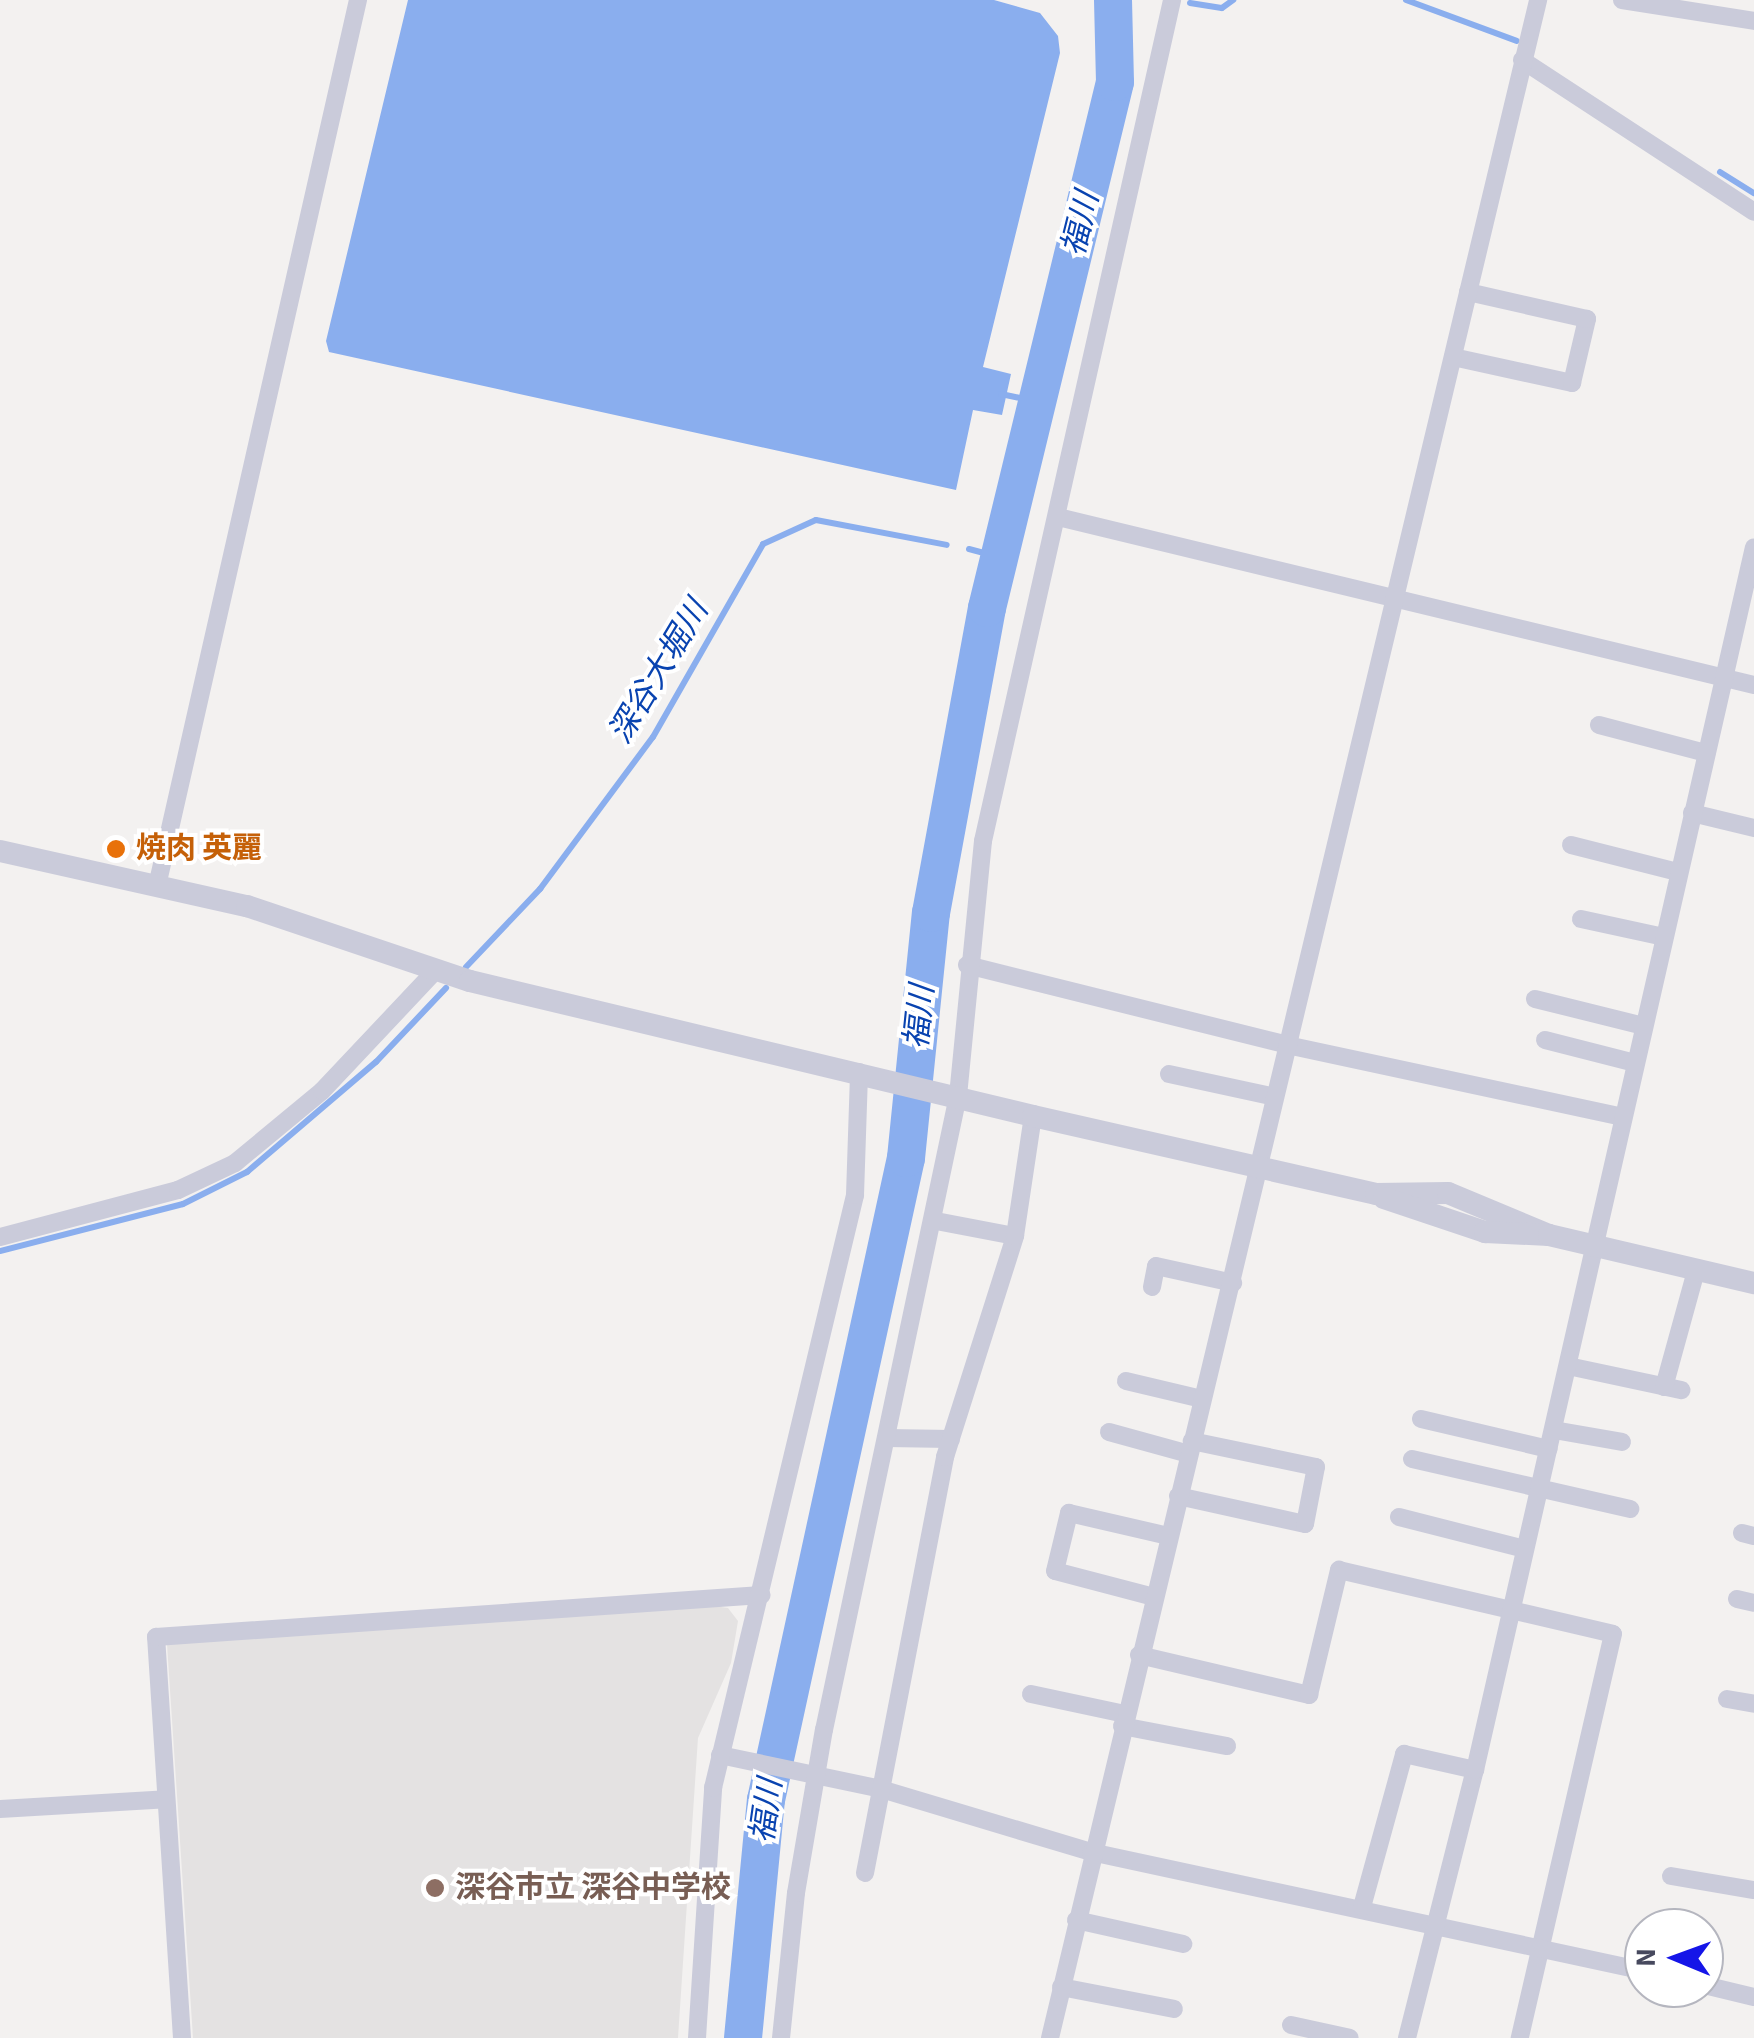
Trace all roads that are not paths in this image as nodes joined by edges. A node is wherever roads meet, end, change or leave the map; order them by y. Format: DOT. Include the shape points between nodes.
graph roads {
  1 [pos="358,0"];
  2 [pos="1172,0"];
  3 [pos="1538,0"];
  4 [pos="1622,0"];
  5 [pos="1754,21"];
  6 [pos="1522,60"];
  7 [pos="1754,212"];
  8 [pos="1468,292"];
  9 [pos="1453,357"];
  10 [pos="1058,517"];
  11 [pos="1754,547"];
  12 [pos="1392,597"];
  13 [pos="1723,678"];
  14 [pos="1754,686"];
  15 [pos="1600,725"];
  16 [pos="1706,753"];
  17 [pos="1692,813"];
  18 [pos="1754,828"];
  19 [pos="1571,845"];
  20 [pos="0,851"];
  21 [pos="1678,872"];
  22 [pos="157,886"];
  23 [pos="1582,918"];
  24 [pos="1664,937"];
  25 [pos="967,964"];
  26 [pos="435,970"];
  27 [pos="1534,999"];
  28 [pos="1644,1026"];
  29 [pos="1545,1040"];
  30 [pos="1288,1044"];
  31 [pos="1635,1063"];
  32 [pos="867,1074"];
  33 [pos="1169,1074"];
  34 [pos="953,1094"];
  35 [pos="1275,1097"];
  36 [pos="1033,1116"];
  37 [pos="1622,1117"];
  38 [pos="1261,1168"];
  39 [pos="936,1221"];
  40 [pos="1015,1236"];
  41 [pos="0,1237"];
  42 [pos="1593,1244"];
  43 [pos="1696,1271"];
  44 [pos="1233,1283"];
  45 [pos="1754,1283"];
  46 [pos="1152,1287"];
  47 [pos="1568,1366"];
  48 [pos="1126,1381"];
  49 [pos="1202,1399"];
  50 [pos="1421,1418"];
  51 [pos="1554,1430"];
  52 [pos="1109,1432"];
  53 [pos="886,1438"];
  54 [pos="951,1438"];
  55 [pos="1622,1442"];
  56 [pos="1190,1447"];
  57 [pos="1550,1449"];
  58 [pos="1412,1459"];
  59 [pos="1539,1490"];
  60 [pos="1178,1496"];
  61 [pos="1630,1509"];
  62 [pos="1399,1517"];
  63 [pos="1168,1536"];
  64 [pos="1525,1548"];
  65 [pos="762,1594"];
  66 [pos="1154,1597"];
  67 [pos="1512,1610"];
  68 [pos="1139,1655"];
  69 [pos="1031,1694"];
  70 [pos="1728,1699"];
  71 [pos="1754,1704"];
  72 [pos="1124,1720"];
  73 [pos="1227,1746"];
  74 [pos="727,1757"];
  75 [pos="1475,1770"];
  76 [pos="813,1774"];
  77 [pos="881,1789"];
  78 [pos="166,1799"];
  79 [pos="0,1809"];
  80 [pos="1091,1852"];
  81 [pos="865,1873"];
  82 [pos="1672,1876"];
  83 [pos="1754,1890"];
  84 [pos="1362,1907"];
  85 [pos="1076,1920"];
  86 [pos="1435,1924"];
  87 [pos="1183,1944"];
  88 [pos="1541,1947"];
  89 [pos="1624,1967"];
  90 [pos="1061,1987"];
  91 [pos="1724,1990"];
  92 [pos="1754,1997"];
  93 [pos="1174,2009"];
  94 [pos="1291,2025"];
  95 [pos="182,2038"];
  96 [pos="697,2038"];
  97 [pos="781,2038"];
  98 [pos="1050,2038"];
  99 [pos="1350,2038"];
  100 [pos="1406,2038"];
  101 [pos="1520,2038"];
  1 -- 22 [label="street"];
  2 -- 10 [label="street"];
  3 -- 6 [label="street"];
  4 -- 5 [label="street"];
  6 -- 7 [label="street"];
  6 -- 8 [label="street"];
  8 -- 9 [label="street"];
  8 -- 9 [label="street" via="1587,318 1572,383"];
  9 -- 12 [label="street"];
  10 -- 12 [label="street"];
  10 -- 25 [label="street" via="983,841"];
  11 -- 13 [label="street"];
  12 -- 13 [label="street"];
  12 -- 30 [label="street"];
  13 -- 14 [label="street"];
  13 -- 16 [label="street"];
  15 -- 16 [label="street"];
  16 -- 17 [label="street"];
  17 -- 18 [label="street"];
  17 -- 21 [label="street"];
  19 -- 21 [label="street"];
  20 -- 22 [label="street"];
  21 -- 24 [label="street"];
  22 -- 26 [label="street" via="307,924"];
  23 -- 24 [label="street"];
  24 -- 28 [label="street"];
  25 -- 30 [label="street"];
  25 -- 34 [label="street"];
  26 -- 32 [label="street"];
  26 -- 41 [label="street" via="322,1091 235,1163 199,1184"];
  27 -- 28 [label="street"];
  28 -- 31 [label="street"];
  29 -- 31 [label="street"];
  30 -- 35 [label="street"];
  30 -- 37 [label="street"];
  31 -- 37 [label="street"];
  32 -- 34 [label="street"];
  32 -- 65 [label="street" via="855,1195"];
  33 -- 35 [label="street"];
  34 -- 36 [label="street"];
  34 -- 39 [label="street"];
  35 -- 38 [label="street"];
  36 -- 38 [label="street"];
  36 -- 40 [label="street"];
  37 -- 42 [label="street"];
  38 -- 42 [label="street" via="1376,1194 1448,1194 1549,1235"];
  38 -- 44 [label="street"];
  39 -- 40 [label="street"];
  39 -- 53 [label="street"];
  40 -- 54 [label="street"];
  42 -- 43 [label="street"];
  42 -- 47 [label="street"];
  43 -- 45 [label="street"];
  43 -- 47 [label="street" via="1672,1389"];
  44 -- 46 [label="street" via="1156,1266"];
  44 -- 49 [label="street"];
  47 -- 51 [label="street"];
  48 -- 49 [label="street"];
  49 -- 56 [label="street"];
  50 -- 57 [label="street"];
  51 -- 55 [label="street"];
  51 -- 57 [label="street"];
  52 -- 56 [label="street"];
  53 -- 54 [label="street"];
  53 -- 76 [label="street"];
  54 -- 77 [label="street"];
  56 -- 60 [label="street"];
  56 -- 60 [label="street" via="1316,1466 1305,1524"];
  57 -- 59 [label="street"];
  58 -- 59 [label="street"];
  59 -- 61 [label="street"];
  59 -- 64 [label="street"];
  60 -- 63 [label="street"];
  62 -- 64 [label="street"];
  63 -- 66 [label="street"];
  63 -- 66 [label="street" via="1069,1514 1055,1570"];
  64 -- 67 [label="street"];
  65 -- 74 [label="street"];
  65 -- 78 [label="street" via="156,1637"];
  66 -- 68 [label="street"];
  67 -- 68 [label="street" via="1339,1570 1309,1695"];
  67 -- 75 [label="street"];
  67 -- 88 [label="street" via="1613,1634"];
  68 -- 72 [label="street"];
  69 -- 72 [label="street"];
  70 -- 71 [label="street"];
  72 -- 73 [label="street"];
  72 -- 80 [label="street"];
  74 -- 76 [label="street"];
  74 -- 96 [label="street"];
  75 -- 84 [label="street" via="1404,1754"];
  75 -- 86 [label="street"];
  76 -- 77 [label="street"];
  76 -- 97 [label="street"];
  77 -- 80 [label="street"];
  77 -- 81 [label="street"];
  78 -- 79 [label="street"];
  78 -- 95 [label="street"];
  80 -- 84 [label="street"];
  80 -- 85 [label="street"];
  82 -- 83 [label="street"];
  84 -- 86 [label="street"];
  85 -- 87 [label="street"];
  85 -- 90 [label="street"];
  86 -- 88 [label="street"];
  86 -- 100 [label="street"];
  88 -- 89 [label="street"];
  88 -- 101 [label="street"];
  90 -- 93 [label="street"];
  90 -- 98 [label="street"];
  91 -- 92 [label="street"];
  94 -- 99 [label="street"];
}
